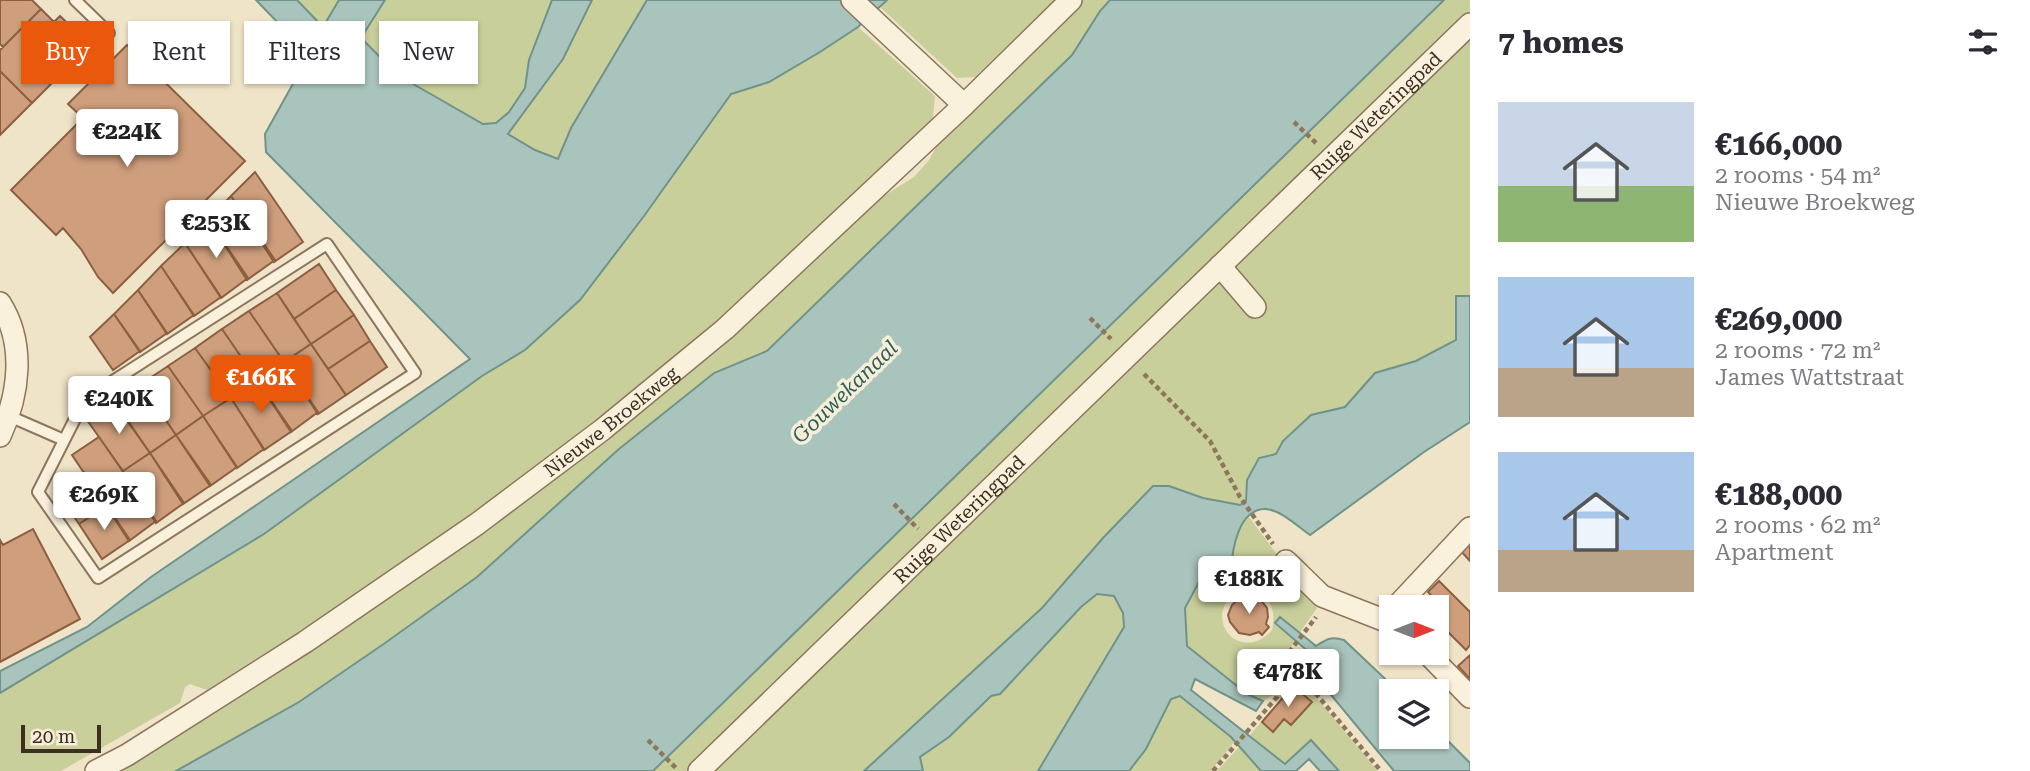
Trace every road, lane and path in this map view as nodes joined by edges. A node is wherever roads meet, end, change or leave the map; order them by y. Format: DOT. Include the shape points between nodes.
graph roads {
  1 [pos="75,0"];
  2 [pos="852,0"];
  3 [pos="1071,0"];
  4 [pos="96,21"];
  5 [pos="1470,24"];
  6 [pos="964,105"];
  7 [pos="1220,265"];
  8 [pos="0,303"];
  9 [pos="1255,307"];
  10 [pos="1090,318"];
  11 [pos="1126,356"];
  12 [pos="9,416"];
  13 [pos="0,436"];
  14 [pos="64,440"];
  15 [pos="894,504"];
  16 [pos="1470,528"];
  17 [pos="933,544"];
  18 [pos="1286,561"];
  19 [pos="1407,595"];
  20 [pos="1379,618"];
  21 [pos="1310,625"];
  22 [pos="1439,665"];
  23 [pos="1283,669"];
  24 [pos="1470,697"];
  25 [pos="648,740"];
  26 [pos="96,771"];
  27 [pos="679,771"];
  28 [pos="699,771"];
  29 [pos="1213,771"];
  30 [pos="1381,771"];
  1 -- 4 [label="lane"];
  2 -- 6 [label="street"];
  3 -- 6 [label="street, Nieuwe Broekweg"];
  5 -- 7 [label="street, Ruige Weteringpad"];
  6 -- 26 [label="street, Nieuwe Broekweg" via="725,329 602,430 477,524 305,642"];
  7 -- 9 [label="street"];
  7 -- 11 [label="street, Ruige Weteringpad"];
  8 -- 12 [label="street" via="13,334 17,360"];
  10 -- 11 [label="path"];
  11 -- 17 [label="street, Ruige Weteringpad"];
  11 -- 18 [label="path" via="1210,441 1240,497"];
  12 -- 13 [label="street"];
  12 -- 14 [label="lane"];
  14 -- 14 [label="lane" via="85,400 327,244 415,373 98,578 38,492"];
  15 -- 17 [label="path"];
  16 -- 19 [label="street"];
  17 -- 28 [label="street, Ruige Weteringpad"];
  18 -- 20 [label="street" via="1322,596"];
  21 -- 23 [label="path"];
  22 -- 24 [label="street"];
  23 -- 29 [label="path" via="1277,697"];
  23 -- 30 [label="path" via="1297,672"];
  25 -- 27 [label="path"];
}
